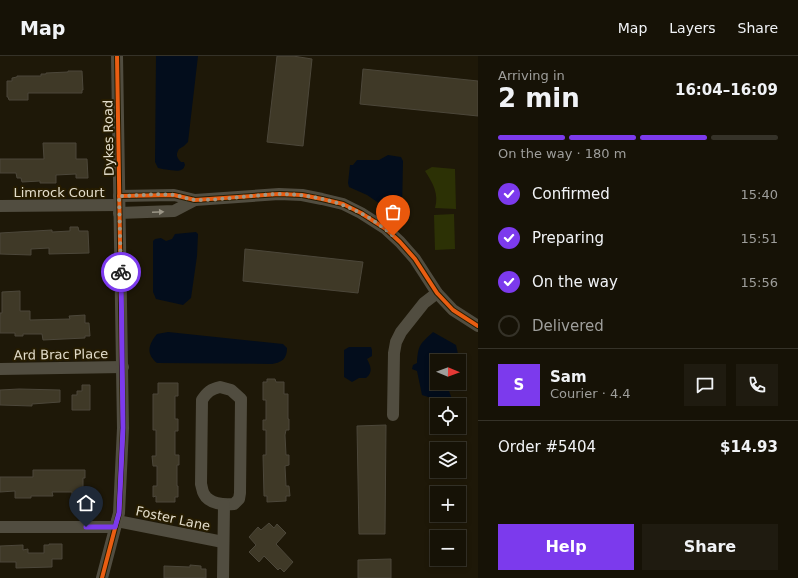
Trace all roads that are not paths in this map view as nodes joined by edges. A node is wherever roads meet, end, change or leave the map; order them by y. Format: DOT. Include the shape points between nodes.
graph roads {
  1 [pos="117,56"];
  2 [pos="195,200"];
  3 [pos="119,205"];
  4 [pos="0,206"];
  5 [pos="437,293"];
  6 [pos="478,326"];
  7 [pos="123,367"];
  8 [pos="0,369"];
  9 [pos="393,416"];
  10 [pos="224,505"];
  11 [pos="116,524"];
  12 [pos="0,528"];
  13 [pos="223,542"];
  14 [pos="102,578"];
  15 [pos="223,578"];
  1 -- 3 [label="street, Dykes Road"];
  2 -- 3 [label="street" via="174,195"];
  3 -- 2 [label="street, one-way" via="174,211"];
  2 -- 5 [label="street" via="302,195 343,204 386,229 400,242"];
  3 -- 4 [label="street, Limrock Court"];
  3 -- 7 [label="street, Dykes Road"];
  5 -- 6 [label="street" via="453,310"];
  5 -- 9 [label="street" via="424,303 396,342"];
  7 -- 8 [label="street, Ard Brac Place"];
  7 -- 11 [label="street, Dykes Road" via="121,481"];
  10 -- 10 [label="street" via="234,504 239,499 241,399 231,390 220,387 212,389 202,400 201,484 204,494"];
  10 -- 13 [label="street"];
  11 -- 12 [label="street, Foster Lane"];
  11 -- 13 [label="street, Foster Lane"];
  11 -- 14 [label="street, Dykes Road"];
  13 -- 15 [label="street"];
}
